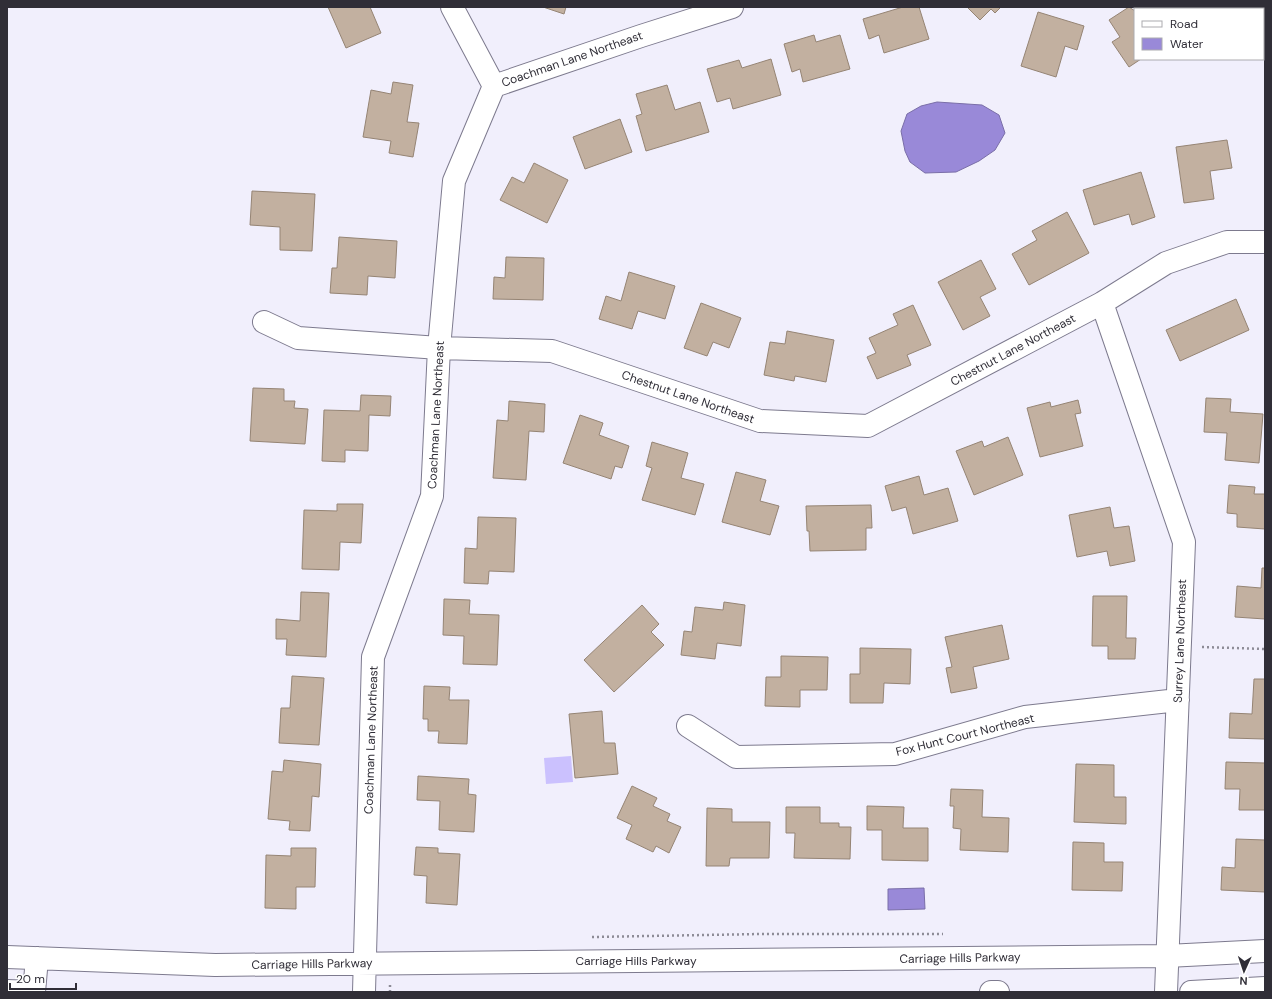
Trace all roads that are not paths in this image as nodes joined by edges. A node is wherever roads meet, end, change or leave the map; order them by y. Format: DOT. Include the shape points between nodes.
graph roads {
  1 [pos="452,7"];
  2 [pos="732,7"];
  3 [pos="494,86"];
  4 [pos="1265,242"];
  5 [pos="1102,303"];
  6 [pos="264,322"];
  7 [pos="439,348"];
  8 [pos="1178,700"];
  9 [pos="688,726"];
  10 [pos="1265,950"];
  11 [pos="1167,956"];
  12 [pos="7,957"];
  13 [pos="37,958"];
  14 [pos="364,964"];
  15 [pos="1265,988"];
  16 [pos="7,991"];
  17 [pos="34,992"];
  18 [pos="364,992"];
  19 [pos="991,992"];
  20 [pos="998,992"];
  21 [pos="1166,992"];
  22 [pos="1191,992"];
  1 -- 3 [label="street"];
  2 -- 3 [label="street, Coachman Lane Northeast"];
  3 -- 7 [label="street, Coachman Lane Northeast" via="454,181"];
  4 -- 5 [label="street, Chestnut Lane Northeast" via="1227,242 1166,263"];
  5 -- 7 [label="street, Chestnut Lane Northeast" via="868,426 760,421 552,351"];
  5 -- 8 [label="street, Surrey Lane Northeast" via="1184,542"];
  6 -- 7 [label="street, Chestnut Lane Northeast" via="298,338"];
  7 -- 14 [label="street, Coachman Lane Northeast" via="432,496 373,657"];
  8 -- 9 [label="street, Fox Hunt Court Northeast" via="1025,717 895,754 736,757"];
  8 -- 11 [label="street, Surrey Lane Northeast"];
  10 -- 11 [label="street, Carriage Hills Parkway"];
  11 -- 14 [label="street, Carriage Hills Parkway"];
  11 -- 21 [label="street, Surrey Lane Northeast"];
  12 -- 13 [label="street, Carriage Hills Parkway"];
  13 -- 14 [label="street, Carriage Hills Parkway" via="215,965"];
  13 -- 17 [label="street"];
  14 -- 18 [label="street, Coachman Lane Northeast"];
  15 -- 22 [label="street"];
  16 -- 17 [label="street"];
  19 -- 20 [label="street"];
}
